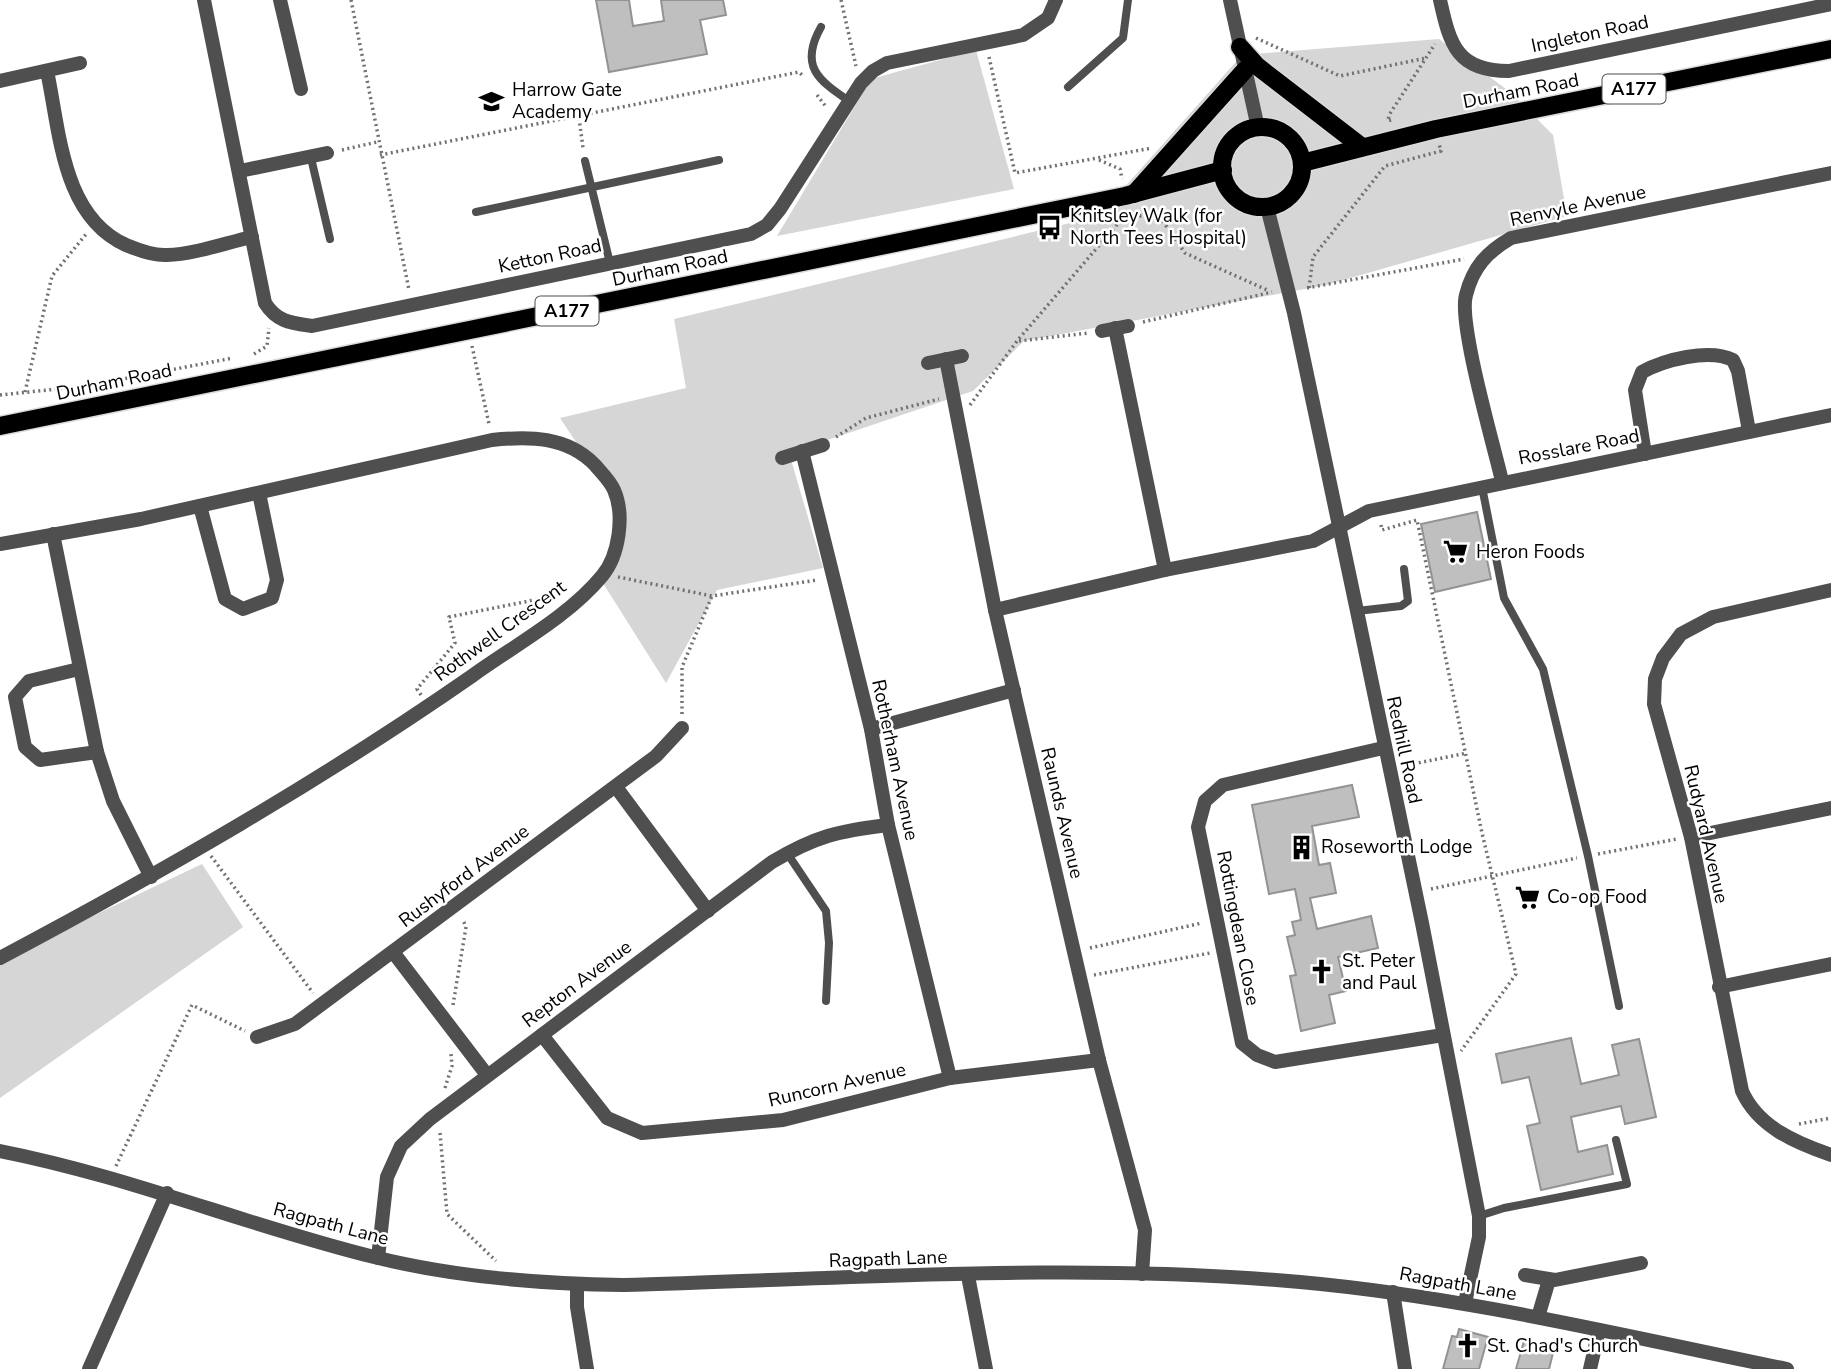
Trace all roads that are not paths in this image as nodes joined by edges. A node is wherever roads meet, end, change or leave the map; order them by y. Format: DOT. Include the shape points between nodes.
graph roads {
  1 [pos="204,0"];
  2 [pos="280,0"];
  3 [pos="1056,0"];
  4 [pos="1128,0"];
  5 [pos="1230,0"];
  6 [pos="1440,0"];
  7 [pos="1831,4"];
  8 [pos="821,27"];
  9 [pos="1240,47"];
  10 [pos="1831,49"];
  11 [pos="80,63"];
  12 [pos="47,71"];
  13 [pos="1245,71"];
  14 [pos="0,81"];
  15 [pos="1068,87"];
  16 [pos="301,89"];
  17 [pos="849,101"];
  18 [pos="1258,128"];
  19 [pos="1362,147"];
  20 [pos="327,153"];
  21 [pos="311,158"];
  22 [pos="719,160"];
  23 [pos="585,161"];
  24 [pos="1302,163"];
  25 [pos="1223,170"];
  26 [pos="240,171"];
  27 [pos="1831,173"];
  28 [pos="589,189"];
  29 [pos="1129,201"];
  30 [pos="1266,207"];
  31 [pos="476,212"];
  32 [pos="252,237"];
  33 [pos="330,239"];
  34 [pos="610,263"];
  35 [pos="1115,328"];
  36 [pos="962,356"];
  37 [pos="946,359"];
  38 [pos="928,363"];
  39 [pos="1831,415"];
  40 [pos="0,426"];
  41 [pos="1749,432"];
  42 [pos="823,445"];
  43 [pos="802,451"];
  44 [pos="1645,454"];
  45 [pos="782,458"];
  46 [pos="1502,481"];
  47 [pos="1482,487"];
  48 [pos="259,493"];
  49 [pos="200,506"];
  50 [pos="1338,527"];
  51 [pos="53,534"];
  52 [pos="0,544"];
  53 [pos="1404,569"];
  54 [pos="1166,570"];
  55 [pos="1831,590"];
  56 [pos="995,610"];
  57 [pos="1357,611"];
  58 [pos="79,669"];
  59 [pos="1014,690"];
  60 [pos="681,728"];
  61 [pos="871,729"];
  62 [pos="1383,748"];
  63 [pos="97,752"];
  64 [pos="615,787"];
  65 [pos="1831,808"];
  66 [pos="888,825"];
  67 [pos="1690,837"];
  68 [pos="787,853"];
  69 [pos="151,877"];
  70 [pos="708,911"];
  71 [pos="394,952"];
  72 [pos="0,958"];
  73 [pos="1831,964"];
  74 [pos="1719,987"];
  75 [pos="826,1001"];
  76 [pos="1619,1006"];
  77 [pos="542,1035"];
  78 [pos="1443,1035"];
  79 [pos="257,1037"];
  80 [pos="1099,1060"];
  81 [pos="487,1076"];
  82 [pos="950,1078"];
  83 [pos="1616,1140"];
  84 [pos="0,1150"];
  85 [pos="1831,1155"];
  86 [pos="167,1193"];
  87 [pos="1479,1216"];
  88 [pos="378,1258"];
  89 [pos="1641,1263"];
  90 [pos="1142,1275"];
  91 [pos="1525,1275"];
  92 [pos="968,1276"];
  93 [pos="1549,1280"];
  94 [pos="577,1284"];
  95 [pos="1393,1292"];
  96 [pos="1465,1303"];
  97 [pos="1538,1317"];
  98 [pos="1599,1330"];
  99 [pos="1720,1362"];
  100 [pos="89,1369"];
  101 [pos="587,1369"];
  102 [pos="986,1369"];
  103 [pos="1405,1369"];
  104 [pos="1590,1369"];
  105 [pos="1787,1369"];
  1 -- 26 [label="street"];
  2 -- 16 [label="street"];
  3 -- 17 [label="street, Ketton Road" via="1048,18 1023,35 887,63 873,71"];
  4 -- 15 [label="lane" via="1123,38"];
  5 -- 9 [label="street"];
  6 -- 7 [label="street, Ingleton Road" via="1453,47 1468,63 1486,71 1509,71"];
  8 -- 17 [label="lane" via="810,62 823,83"];
  9 -- 13 [label="street"];
  9 -- 19 [label="main road" via="1256,66"];
  10 -- 19 [label="main road, Durham Road / A177"];
  11 -- 12 [label="street"];
  12 -- 14 [label="street"];
  12 -- 32 [label="street" via="73,187 84,211 113,239 166,256"];
  13 -- 18 [label="street"];
  13 -- 29 [label="main road"];
  17 -- 34 [label="street, Ketton Road" via="767,225 751,234"];
  18 -- 24 [label="main road" via="1282,132 1293,142"];
  18 -- 25 [label="main road" via="1235,139 1227,149"];
  19 -- 24 [label="main road, Durham Road / A177"];
  20 -- 21 [label="street"];
  21 -- 26 [label="street"];
  21 -- 33 [label="lane"];
  22 -- 28 [label="lane"];
  23 -- 28 [label="lane"];
  24 -- 30 [label="main road" via="1296,189 1286,200"];
  25 -- 29 [label="main road, Durham Road / A177"];
  25 -- 30 [label="main road" via="1234,195"];
  26 -- 32 [label="street"];
  27 -- 46 [label="street, Renvyle Avenue" via="1511,238 1490,250 1480,261 1465,298 1466,326"];
  28 -- 31 [label="lane"];
  28 -- 34 [label="lane"];
  29 -- 40 [label="main road, Durham Road / A177"];
  30 -- 50 [label="street, Redhill Road"];
  32 -- 34 [label="street, Ketton Road" via="265,303 273,316 312,326"];
  35 -- 54 [label="street"];
  36 -- 37 [label="street"];
  37 -- 38 [label="street"];
  37 -- 56 [label="street, Raunds Avenue"];
  39 -- 41 [label="street, Rosslare Road"];
  41 -- 44 [label="street, Rosslare Road"];
  41 -- 44 [label="street" via="1733,360 1712,354 1653,366 1642,372 1635,390"];
  42 -- 43 [label="street"];
  43 -- 45 [label="street"];
  43 -- 61 [label="street, Rotherham Avenue"];
  44 -- 46 [label="street, Rosslare Road"];
  46 -- 47 [label="street, Rosslare Road"];
  47 -- 50 [label="street, Rosslare Road" via="1377,510"];
  47 -- 76 [label="lane" via="1504,598 1544,669"];
  48 -- 49 [label="street, Rothwell Crescent"];
  48 -- 49 [label="street" via="278,580 272,598 243,609 225,599"];
  48 -- 69 [label="street, Rothwell Crescent" via="527,436 563,443 594,464 614,490 620,519 616,546 604,575 573,605 382,739"];
  49 -- 51 [label="street, Rothwell Crescent"];
  50 -- 54 [label="street, Rosslare Road" via="1313,541"];
  50 -- 57 [label="street, Redhill Road"];
  51 -- 52 [label="street, Rothwell Crescent"];
  51 -- 58 [label="street"];
  53 -- 57 [label="lane" via="1408,601 1401,606"];
  54 -- 56 [label="street, Rosslare Road"];
  55 -- 67 [label="street, Rudyard Avenue" via="1713,617 1681,634 1663,658 1655,679 1654,704"];
  56 -- 59 [label="street, Raunds Avenue"];
  57 -- 62 [label="street, Redhill Road"];
  58 -- 63 [label="street"];
  58 -- 63 [label="street" via="29,681 15,697 25,747 40,760"];
  59 -- 61 [label="street"];
  59 -- 80 [label="street, Raunds Avenue"];
  60 -- 64 [label="street, Rushyford Avenue" via="656,756"];
  61 -- 66 [label="street, Rotherham Avenue"];
  62 -- 78 [label="street, Redhill Road"];
  62 -- 78 [label="street, Rottingdean Close" via="1223,785 1205,801 1198,827 1215,920 1242,1043 1256,1055 1275,1062"];
  63 -- 69 [label="street" via="113,801"];
  64 -- 70 [label="street"];
  64 -- 71 [label="street, Rushyford Avenue"];
  65 -- 67 [label="street"];
  66 -- 68 [label="street, Repton Avenue" via="838,831"];
  66 -- 82 [label="street, Rotherham Avenue"];
  67 -- 74 [label="street, Rudyard Avenue"];
  68 -- 70 [label="street, Repton Avenue"];
  68 -- 75 [label="lane" via="826,911"];
  69 -- 72 [label="street, Rothwell Crescent"];
  70 -- 77 [label="street, Repton Avenue"];
  71 -- 79 [label="street, Rushyford Avenue" via="295,1024"];
  71 -- 81 [label="street"];
  73 -- 74 [label="street"];
  74 -- 85 [label="street, Rudyard Avenue" via="1749,1108 1801,1145"];
  77 -- 81 [label="street, Repton Avenue"];
  77 -- 82 [label="street, Runcorn Avenue" via="607,1118 642,1133 783,1120"];
  78 -- 87 [label="street, Redhill Road"];
  80 -- 82 [label="street, Runcorn Avenue"];
  80 -- 90 [label="street, Raunds Avenue" via="1145,1230"];
  81 -- 88 [label="street, Repton Avenue" via="401,1146 387,1177"];
  83 -- 87 [label="lane" via="1627,1184"];
  84 -- 86 [label="street, Ragpath Lane"];
  86 -- 88 [label="street, Ragpath Lane" via="300,1238"];
  86 -- 100 [label="street"];
  87 -- 96 [label="street, Redhill Road"];
  88 -- 94 [label="street, Ragpath Lane" via="442,1270"];
  89 -- 93 [label="street"];
  90 -- 92 [label="street, Ragpath Lane"];
  90 -- 95 [label="street, Ragpath Lane"];
  91 -- 93 [label="street"];
  92 -- 94 [label="street, Ragpath Lane"];
  92 -- 102 [label="street"];
  93 -- 97 [label="street"];
  94 -- 101 [label="street"];
  95 -- 96 [label="street, Ragpath Lane"];
  95 -- 103 [label="street"];
  96 -- 97 [label="street, Ragpath Lane"];
  97 -- 98 [label="street, Ragpath Lane"];
  98 -- 99 [label="street, Ragpath Lane"];
  98 -- 104 [label="street"];
  99 -- 105 [label="street, Ragpath Lane"];
}
